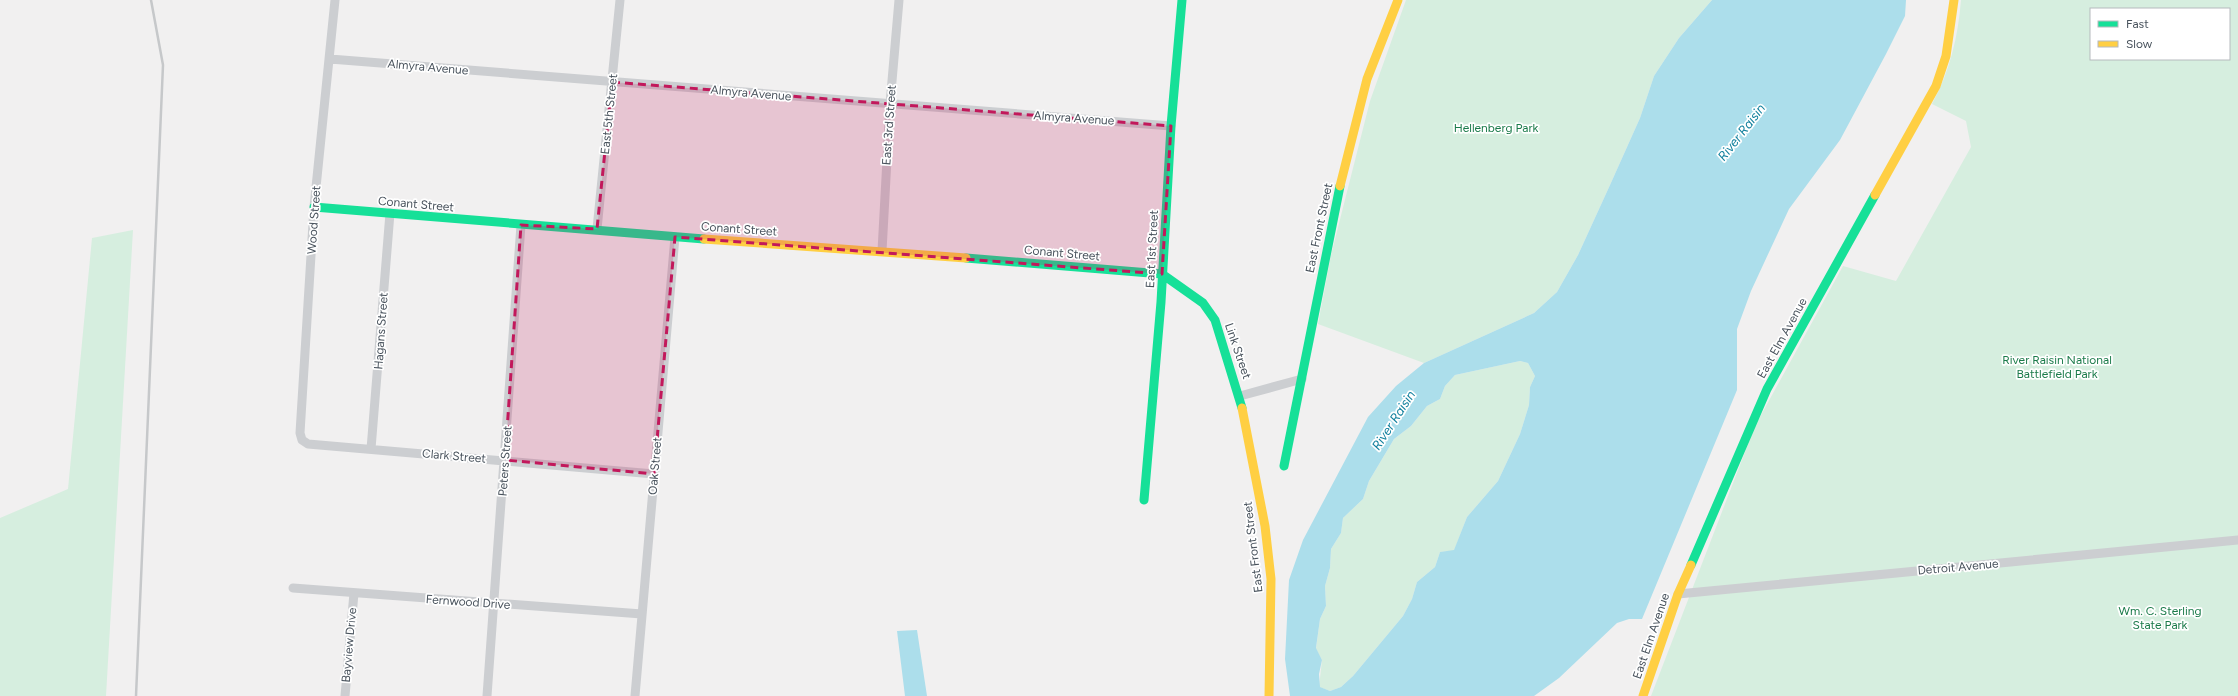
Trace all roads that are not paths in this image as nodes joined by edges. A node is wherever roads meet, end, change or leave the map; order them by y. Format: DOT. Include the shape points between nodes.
graph roads {
  1 [pos="335,0"];
  2 [pos="620,0"];
  3 [pos="899,0"];
  4 [pos="1182,0"];
  5 [pos="1398,0"];
  6 [pos="1954,0"];
  7 [pos="330,59"];
  8 [pos="612,82"];
  9 [pos="890,104"];
  10 [pos="1171,126"];
  11 [pos="314,207"];
  12 [pos="390,213"];
  13 [pos="521,225"];
  14 [pos="597,228"];
  15 [pos="675,237"];
  16 [pos="882,251"];
  17 [pos="1162,274"];
  18 [pos="1302,379"];
  19 [pos="1240,396"];
  20 [pos="302,440"];
  21 [pos="372,449"];
  22 [pos="505,460"];
  23 [pos="1284,466"];
  24 [pos="654,474"];
  25 [pos="1144,500"];
  26 [pos="2238,540"];
  27 [pos="293,588"];
  28 [pos="354,593"];
  29 [pos="1678,594"];
  30 [pos="494,604"];
  31 [pos="642,614"];
  32 [pos="345,696"];
  33 [pos="488,696"];
  34 [pos="636,696"];
  35 [pos="1269,696"];
  36 [pos="1643,696"];
  1 -- 7 [label="street, Wood Street"];
  2 -- 8 [label="street, East 5th Street"];
  3 -- 9 [label="street, East 3rd Street"];
  4 -- 10 [label="street, East 1st Street"];
  5 -- 18 [label="street, East Front Street" via="1367,79 1355,125 1325,256"];
  6 -- 29 [label="street, East Elm Avenue" via="1946,56 1936,86 1767,389"];
  7 -- 8 [label="street, Almyra Avenue"];
  7 -- 11 [label="street, Wood Street"];
  8 -- 9 [label="street, Almyra Avenue"];
  8 -- 14 [label="street, East 5th Street"];
  9 -- 10 [label="street, Almyra Avenue"];
  9 -- 16 [label="street, East 3rd Street"];
  10 -- 17 [label="street, East 1st Street"];
  11 -- 12 [label="street, Conant Street"];
  11 -- 20 [label="street, Wood Street" via="300,434"];
  12 -- 13 [label="street, Conant Street"];
  12 -- 21 [label="street, Hagans Street"];
  13 -- 14 [label="street, Conant Street"];
  13 -- 22 [label="street, Peters Street"];
  14 -- 15 [label="street, Conant Street"];
  15 -- 16 [label="street, Conant Street"];
  15 -- 24 [label="street, Oak Street"];
  16 -- 17 [label="street, Conant Street"];
  17 -- 19 [label="street, Link Street" via="1203,303 1215,320"];
  17 -- 25 [label="street, East 1st Street"];
  18 -- 19 [label="street, Link Street"];
  18 -- 23 [label="street, East Front Street"];
  19 -- 35 [label="street, East Front Street" via="1265,526 1271,579"];
  20 -- 21 [label="street, Clark Street" via="308,444"];
  21 -- 22 [label="street, Clark Street"];
  22 -- 24 [label="street, Clark Street"];
  22 -- 30 [label="street, Peters Street"];
  24 -- 31 [label="street, Oak Street"];
  26 -- 29 [label="street, Detroit Avenue"];
  27 -- 28 [label="street, Fernwood Drive"];
  28 -- 30 [label="street, Fernwood Drive"];
  28 -- 32 [label="street, Bayview Drive"];
  29 -- 36 [label="street, East Elm Avenue"];
  30 -- 31 [label="street, Fernwood Drive"];
  30 -- 33 [label="street, Peters Street"];
  31 -- 34 [label="street, Oak Street"];
}
